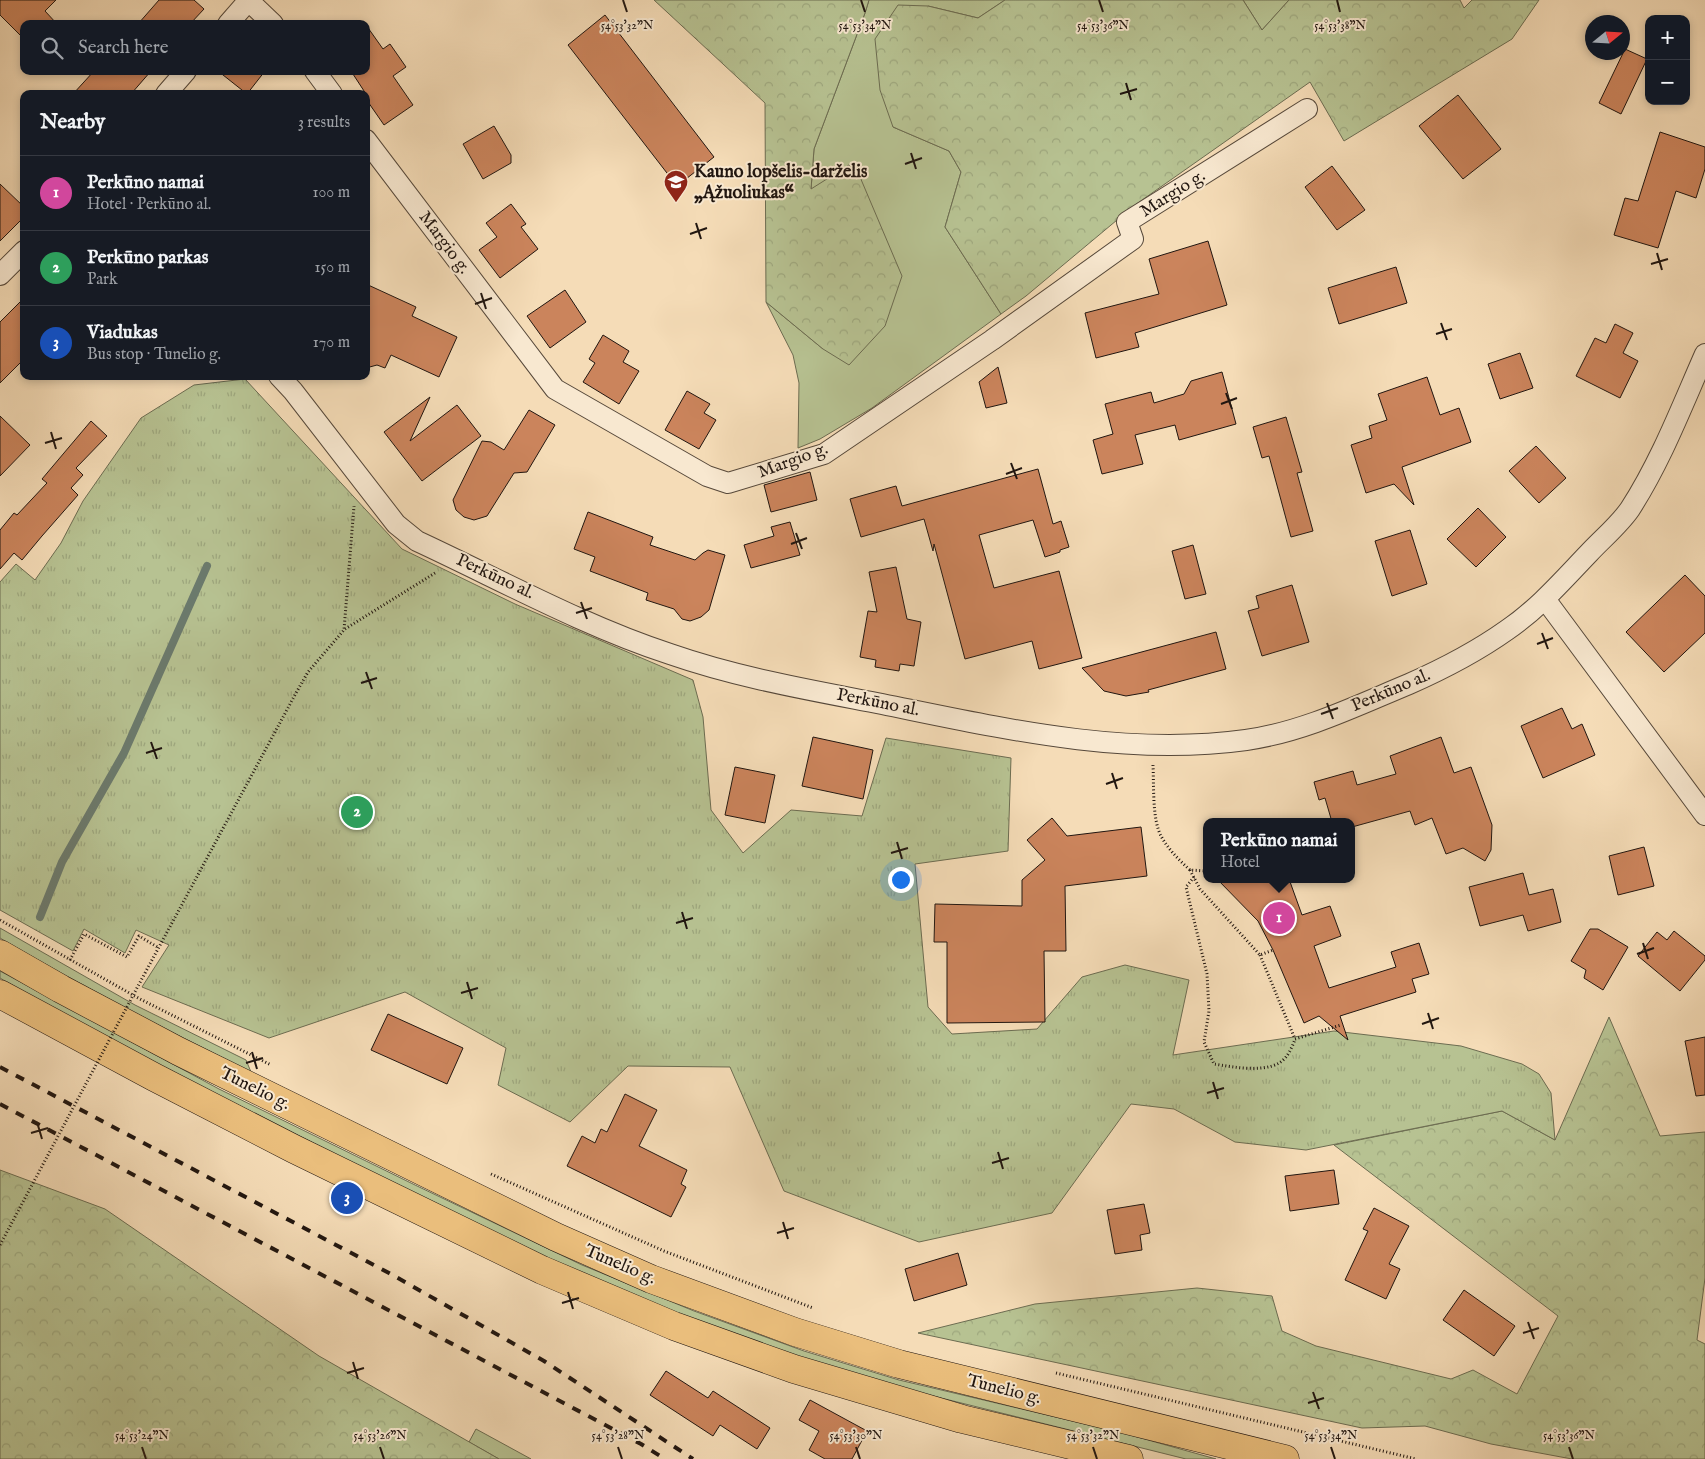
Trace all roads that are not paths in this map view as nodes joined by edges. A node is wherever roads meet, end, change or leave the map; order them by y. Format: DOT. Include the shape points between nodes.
graph roads {
  1 [pos="249,0"];
  2 [pos="232,20"];
  3 [pos="269,20"];
  4 [pos="183,75"];
  5 [pos="317,75"];
  6 [pos="169,90"];
  7 [pos="329,90"];
  8 [pos="1307,109"];
  9 [pos="370,145"];
  10 [pos="20,255"];
  11 [pos="0,275"];
  12 [pos="1705,354"];
  13 [pos="283,380"];
  14 [pos="1545,599"];
  15 [pos="1705,815"];
  16 [pos="0,954"];
  17 [pos="0,994"];
  18 [pos="1129,1459"];
  19 [pos="1285,1459"];
  1 -- 2 [label="street"];
  1 -- 3 [label="street"];
  4 -- 6 [label="street"];
  5 -- 7 [label="street"];
  8 -- 9 [label="street, Margio g." via="1127,222 1133,239 824,454 728,483 706,476 555,390"];
  10 -- 11 [label="street"];
  12 -- 14 [label="street, Perkūno al." via="1656,462 1628,512"];
  13 -- 14 [label="street, Perkūno al." via="396,524 417,541 596,626 668,654 741,676 1029,732 1094,741 1180,746 1247,740 1284,732 1339,713 1448,666 1510,629"];
  14 -- 15 [label="street"];
  16 -- 19 [label="main road, Tunelio g." via="178,1051 556,1238 651,1279 795,1332 899,1364"];
  17 -- 18 [label="main road, Tunelio g." via="294,1149 542,1270 674,1326 794,1369 962,1419"];
}
